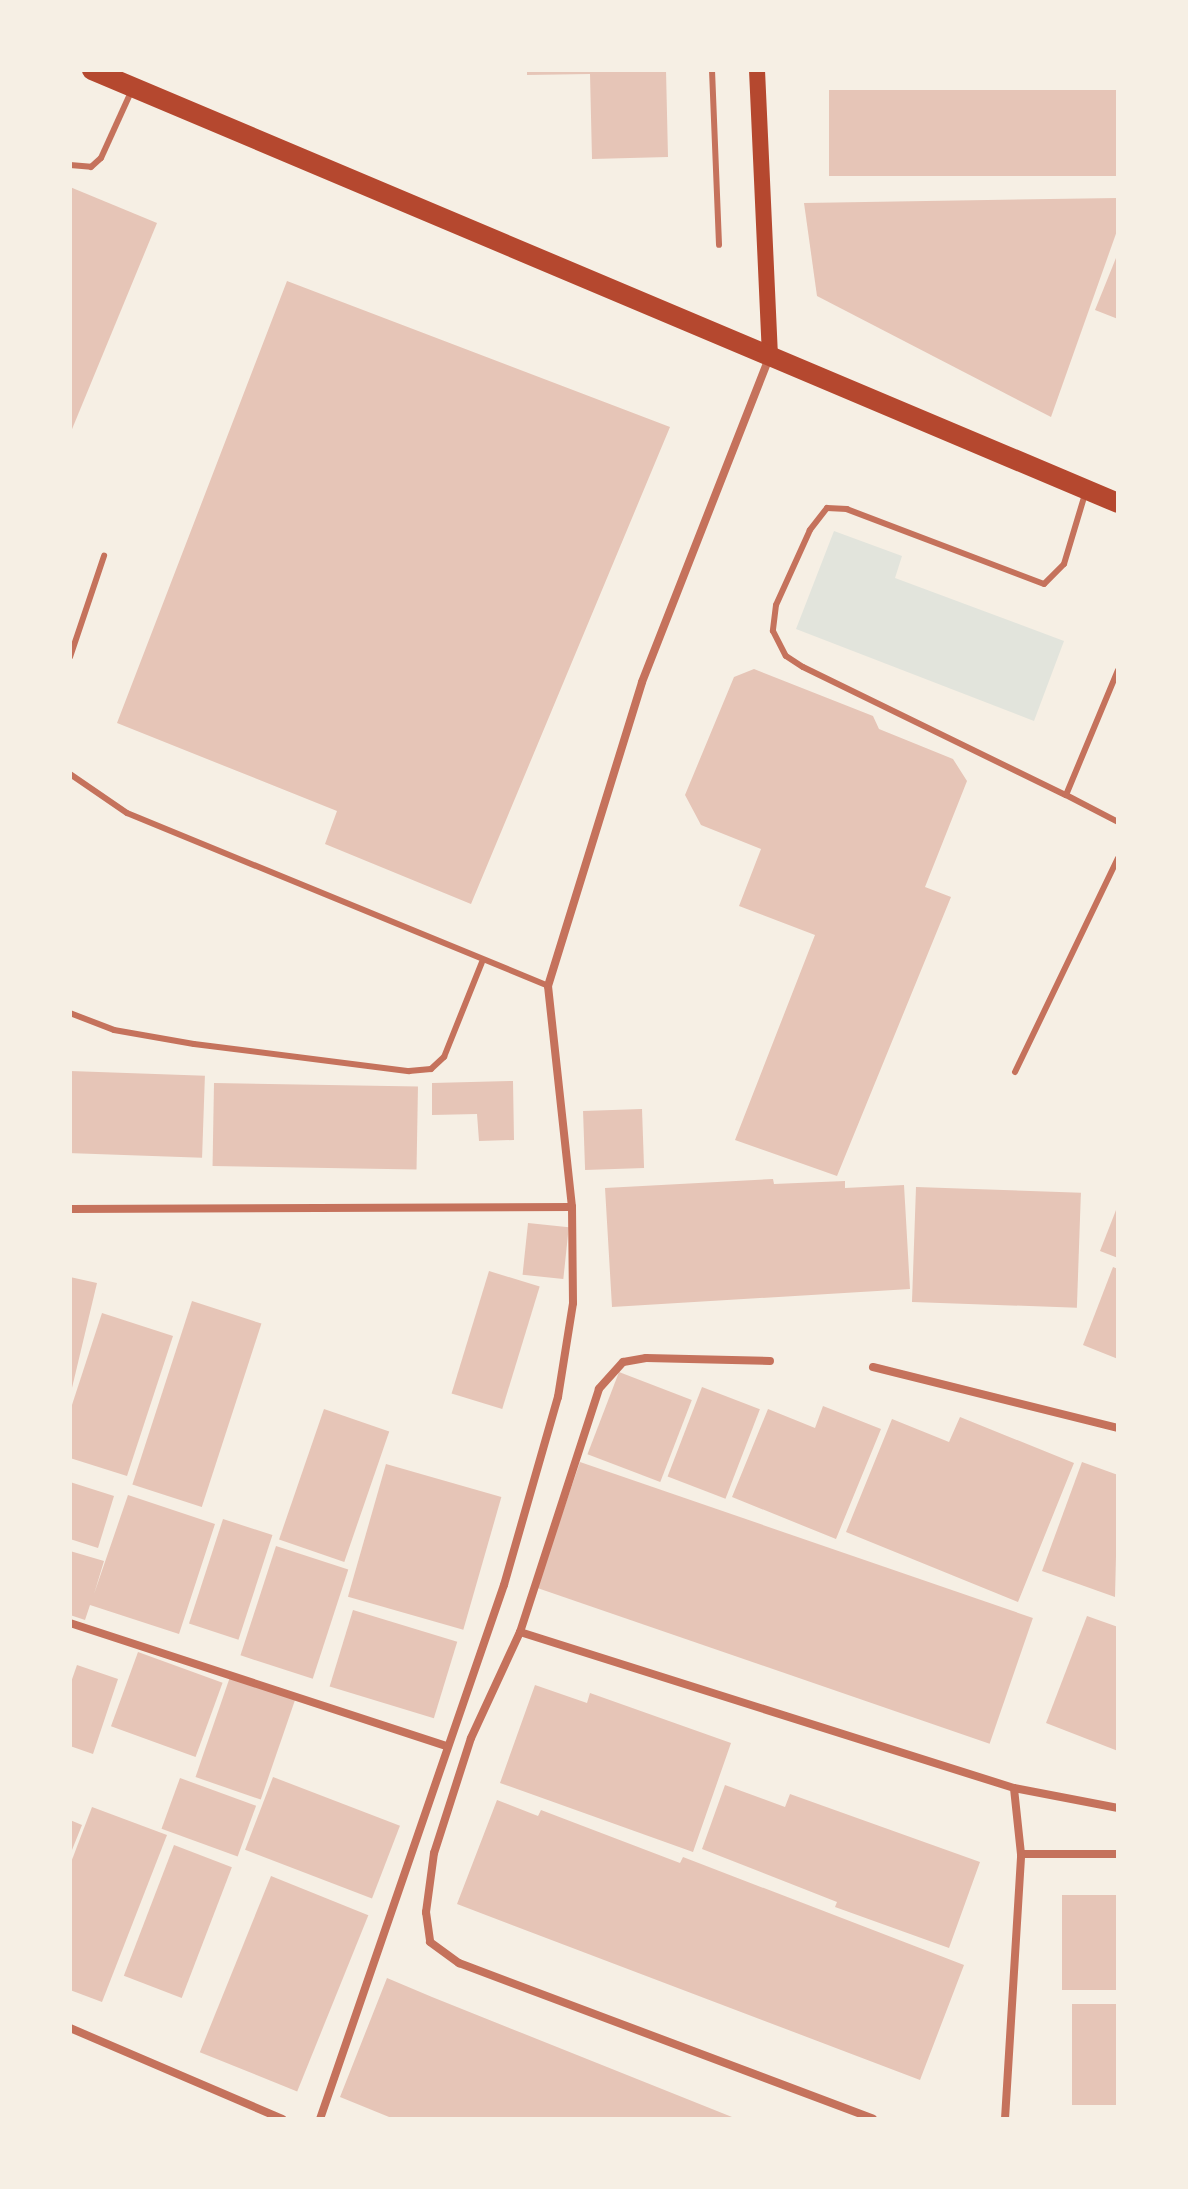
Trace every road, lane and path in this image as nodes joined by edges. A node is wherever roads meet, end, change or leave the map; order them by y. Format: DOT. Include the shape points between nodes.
graph roads {
  1 [pos="92,70"];
  2 [pos="712,70"];
  3 [pos="757,70"];
  4 [pos="133,89"];
  5 [pos="70,165"];
  6 [pos="719,245"];
  7 [pos="770,354"];
  8 [pos="1086,490"];
  9 [pos="1118,503"];
  10 [pos="104,556"];
  11 [pos="70,657"];
  12 [pos="1118,670"];
  13 [pos="70,774"];
  14 [pos="1066,795"];
  15 [pos="1118,822"];
  16 [pos="1118,858"];
  17 [pos="482,962"];
  18 [pos="548,986"];
  19 [pos="70,1013"];
  20 [pos="1015,1072"];
  21 [pos="572,1207"];
  22 [pos="70,1209"];
  23 [pos="770,1361"];
  24 [pos="873,1367"];
  25 [pos="1118,1428"];
  26 [pos="70,1623"];
  27 [pos="520,1632"];
  28 [pos="447,1746"];
  29 [pos="1014,1788"];
  30 [pos="1118,1808"];
  31 [pos="1021,1854"];
  32 [pos="1118,1854"];
  33 [pos="70,2028"];
  34 [pos="282,2119"];
  35 [pos="320,2119"];
  36 [pos="873,2119"];
  37 [pos="1005,2119"];
  1 -- 4 [label="main road"];
  2 -- 6 [label="lane"];
  3 -- 7 [label="main road"];
  4 -- 5 [label="lane" via="101,158 91,167"];
  4 -- 7 [label="main road" via="636,303"];
  7 -- 8 [label="main road"];
  7 -- 18 [label="street" via="642,682"];
  8 -- 9 [label="main road"];
  8 -- 14 [label="lane" via="1064,564 1044,584 847,509 827,508 810,530 776,605 773,624 777,646 803,667"];
  10 -- 11 [label="lane"];
  12 -- 14 [label="lane"];
  13 -- 17 [label="lane" via="127,813"];
  14 -- 15 [label="lane"];
  16 -- 20 [label="lane"];
  17 -- 18 [label="lane"];
  17 -- 19 [label="lane" via="444,1057 431,1069 409,1071 194,1044 114,1030"];
  18 -- 21 [label="street"];
  21 -- 22 [label="street"];
  21 -- 28 [label="street" via="573,1303 558,1397 504,1585"];
  23 -- 27 [label="street" via="646,1358 623,1362 610,1372 599,1389"];
  24 -- 25 [label="street"];
  26 -- 28 [label="street"];
  27 -- 29 [label="street"];
  27 -- 36 [label="street" via="471,1738 434,1853 426,1900 430,1942 459,1963"];
  28 -- 35 [label="street"];
  29 -- 30 [label="street"];
  29 -- 31 [label="street"];
  31 -- 32 [label="street"];
  31 -- 37 [label="street"];
  33 -- 34 [label="street"];
}
